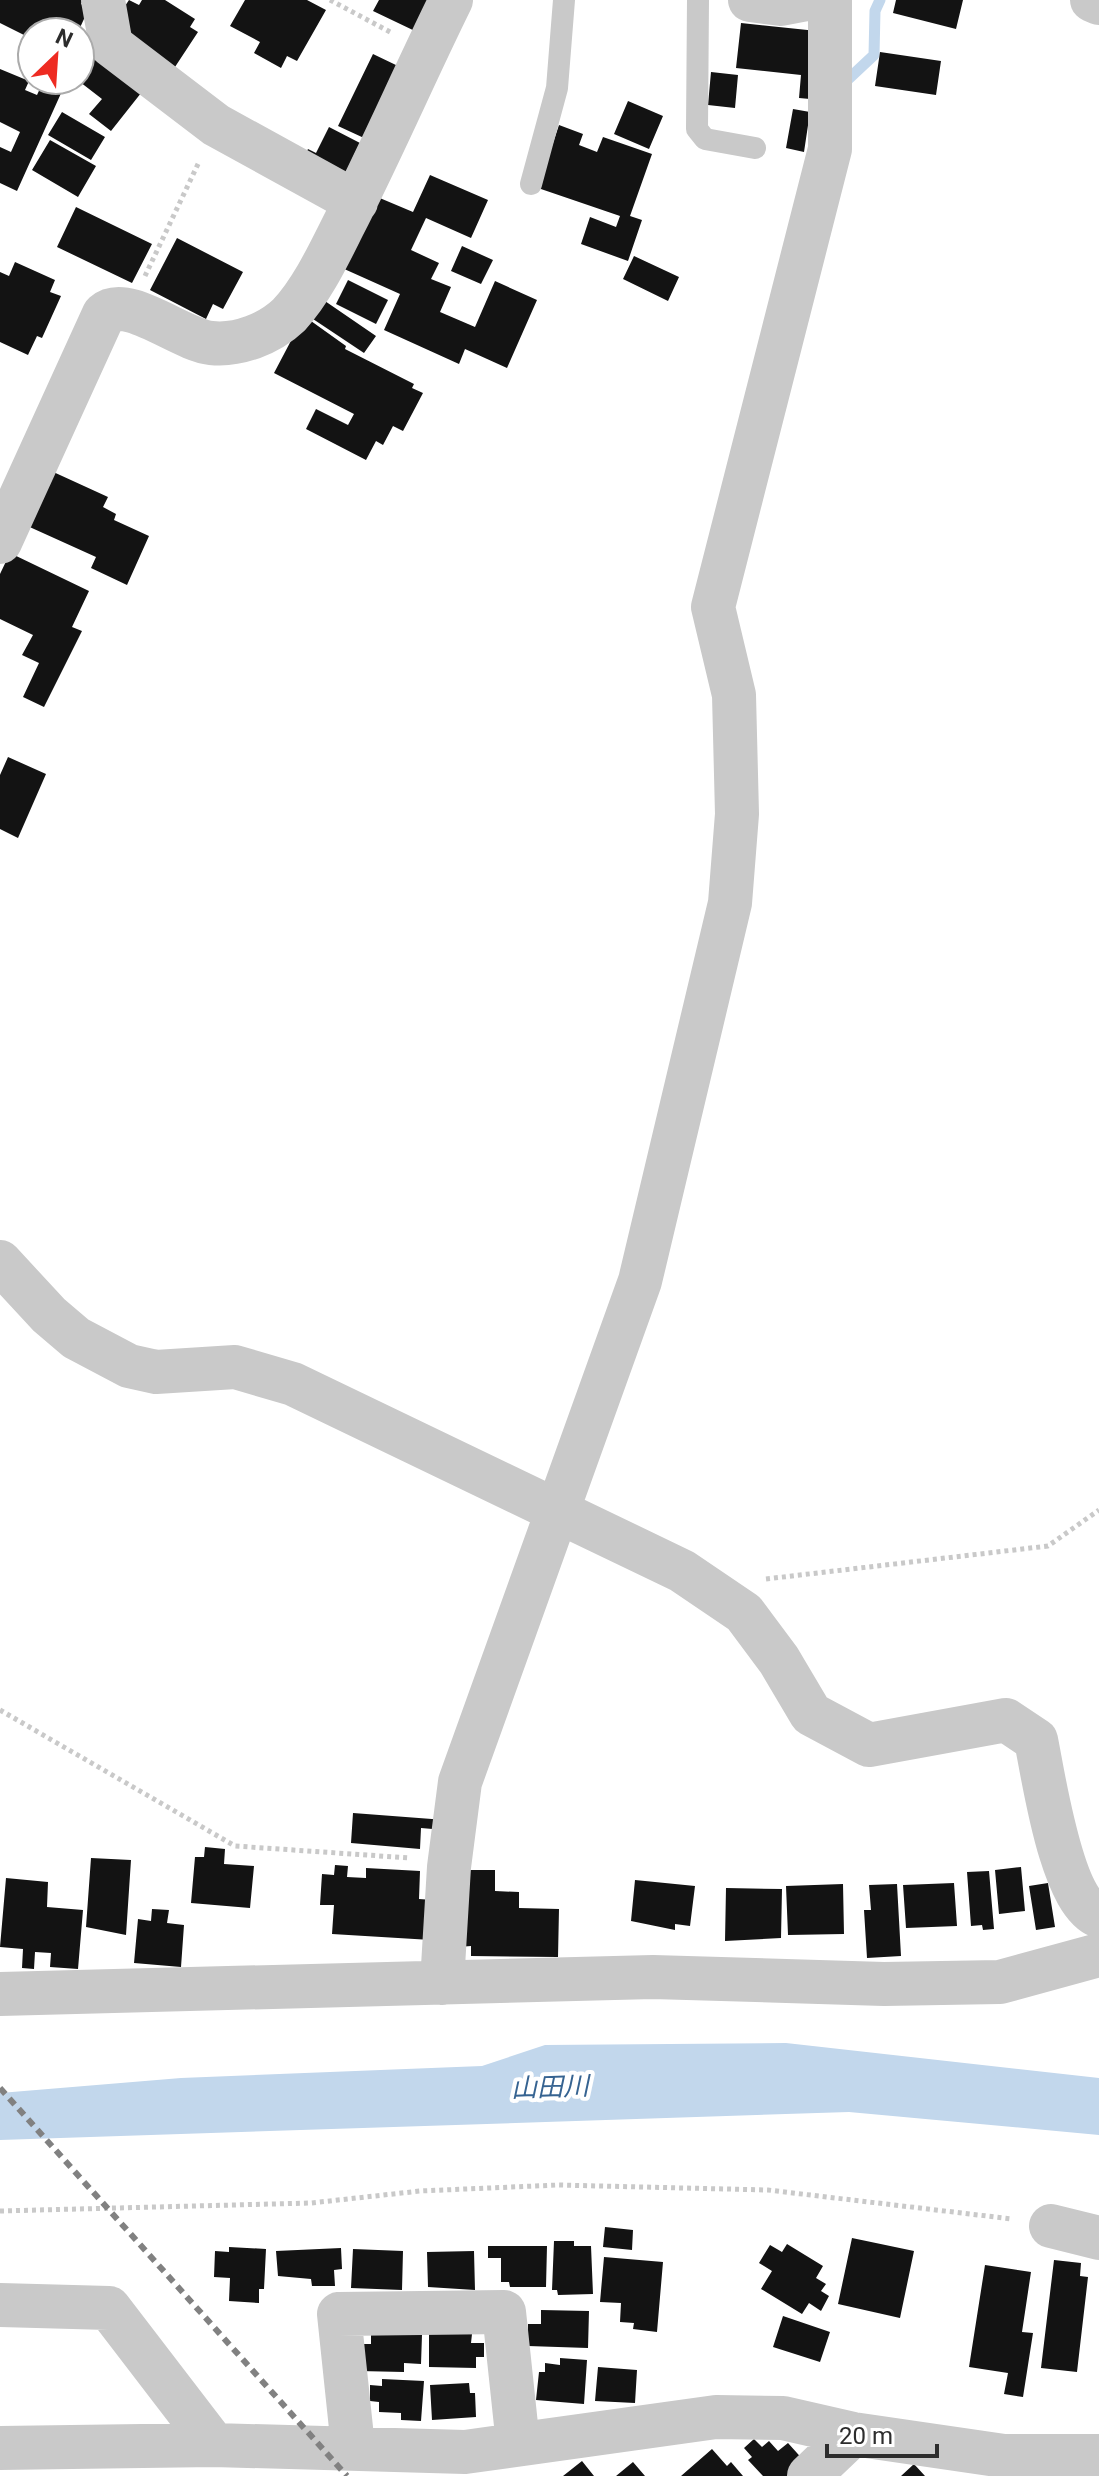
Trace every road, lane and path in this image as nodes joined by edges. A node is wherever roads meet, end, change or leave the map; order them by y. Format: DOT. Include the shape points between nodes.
graph roads {
  1 [pos="103,0"];
  2 [pos="330,0"];
  3 [pos="451,0"];
  4 [pos="564,0"];
  5 [pos="698,0"];
  6 [pos="750,0"];
  7 [pos="802,0"];
  8 [pos="830,0"];
  9 [pos="1092,0"];
  10 [pos="1099,3"];
  11 [pos="427,50"];
  12 [pos="216,125"];
  13 [pos="755,148"];
  14 [pos="531,184"];
  15 [pos="356,202"];
  16 [pos="130,309"];
  17 [pos="0,542"];
  18 [pos="0,1262"];
  19 [pos="1099,1510"];
  20 [pos="557,1512"];
  21 [pos="705,1587"];
  22 [pos="0,1710"];
  23 [pos="450,1860"];
  24 [pos="1099,1916"];
  25 [pos="1099,1955"];
  26 [pos="442,1983"];
  27 [pos="0,1994"];
  28 [pos="0,2211"];
  29 [pos="1051,2226"];
  30 [pos="1099,2238"];
  31 [pos="0,2305"];
  32 [pos="853,2434"];
  33 [pos="518,2444"];
  34 [pos="353,2447"];
  35 [pos="0,2448"];
  36 [pos="240,2456"];
  37 [pos="1099,2456"];
  38 [pos="464,2464"];
  39 [pos="1011,2466"];
  40 [pos="809,2476"];
  1 -- 12 [label="street" via="111,45"];
  2 -- 11 [label="path"];
  3 -- 11 [label="street"];
  4 -- 14 [label="lane" via="557,88"];
  5 -- 13 [label="lane" via="697,129 705,139"];
  6 -- 7 [label="street"];
  8 -- 20 [label="street" via="830,149 713,607 734,695 737,814 730,903 640,1281"];
  9 -- 10 [label="street"];
  11 -- 15 [label="street"];
  12 -- 15 [label="street"];
  12 -- 16 [label="path"];
  15 -- 16 [label="street" via="296,305 252,338 232,343 194,340"];
  16 -- 17 [label="street" via="117,307 104,314"];
  18 -- 20 [label="street" via="76,1338 129,1366 156,1372 235,1367 264,1374"];
  19 -- 21 [label="path" via="1048,1546"];
  20 -- 21 [label="street"];
  20 -- 23 [label="street" via="460,1782"];
  21 -- 24 [label="street" via="744,1613 811,1714 869,1745 1006,1720 1036,1740 1063,1867 1090,1912"];
  22 -- 23 [label="path" via="235,1846"];
  23 -- 26 [label="street"];
  25 -- 26 [label="street" via="1000,1982 653,1977"];
  26 -- 27 [label="street"];
  28 -- 29 [label="path" via="311,2203 420,2191 558,2185 768,2190"];
  29 -- 30 [label="street"];
  31 -- 36 [label="street" via="109,2308"];
  32 -- 33 [label="street" via="783,2418 716,2417"];
  32 -- 39 [label="street"];
  32 -- 40 [label="street"];
  33 -- 34 [label="street" via="504,2312 339,2314"];
  33 -- 38 [label="street"];
  34 -- 36 [label="street"];
  34 -- 38 [label="street"];
  35 -- 36 [label="street"];
  37 -- 39 [label="street"];
}
